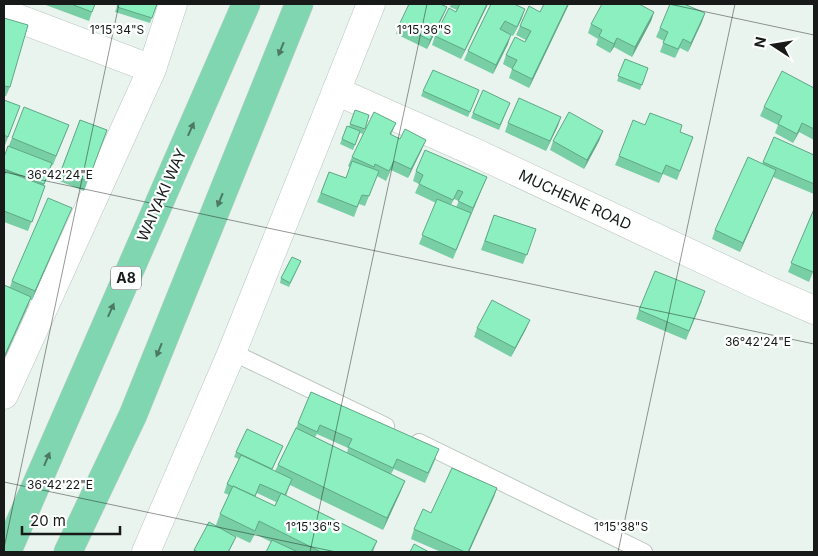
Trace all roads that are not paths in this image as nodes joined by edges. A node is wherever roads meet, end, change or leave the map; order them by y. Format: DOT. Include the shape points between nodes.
graph roads {
  1 [pos="172,4"];
  2 [pos="246,4"];
  3 [pos="299,4"];
  4 [pos="371,4"];
  5 [pos="4,14"];
  6 [pos="152,69"];
  7 [pos="336,91"];
  8 [pos="814,310"];
  9 [pos="232,352"];
  10 [pos="4,395"];
  11 [pos="6,552"];
  12 [pos="68,552"];
  13 [pos="146,552"];
  14 [pos="644,552"];
  1 -- 6 [label="street"];
  11 -- 2 [label="highway, WAIYAKI WAY / A8, one-way"];
  3 -- 12 [label="highway, one-way" via="132,415"];
  4 -- 7 [label="street"];
  5 -- 6 [label="street"];
  6 -- 10 [label="street"];
  7 -- 8 [label="street, MUCHENE ROAD"];
  7 -- 9 [label="street"];
  9 -- 13 [label="street"];
  9 -- 14 [label="lane"];
}
